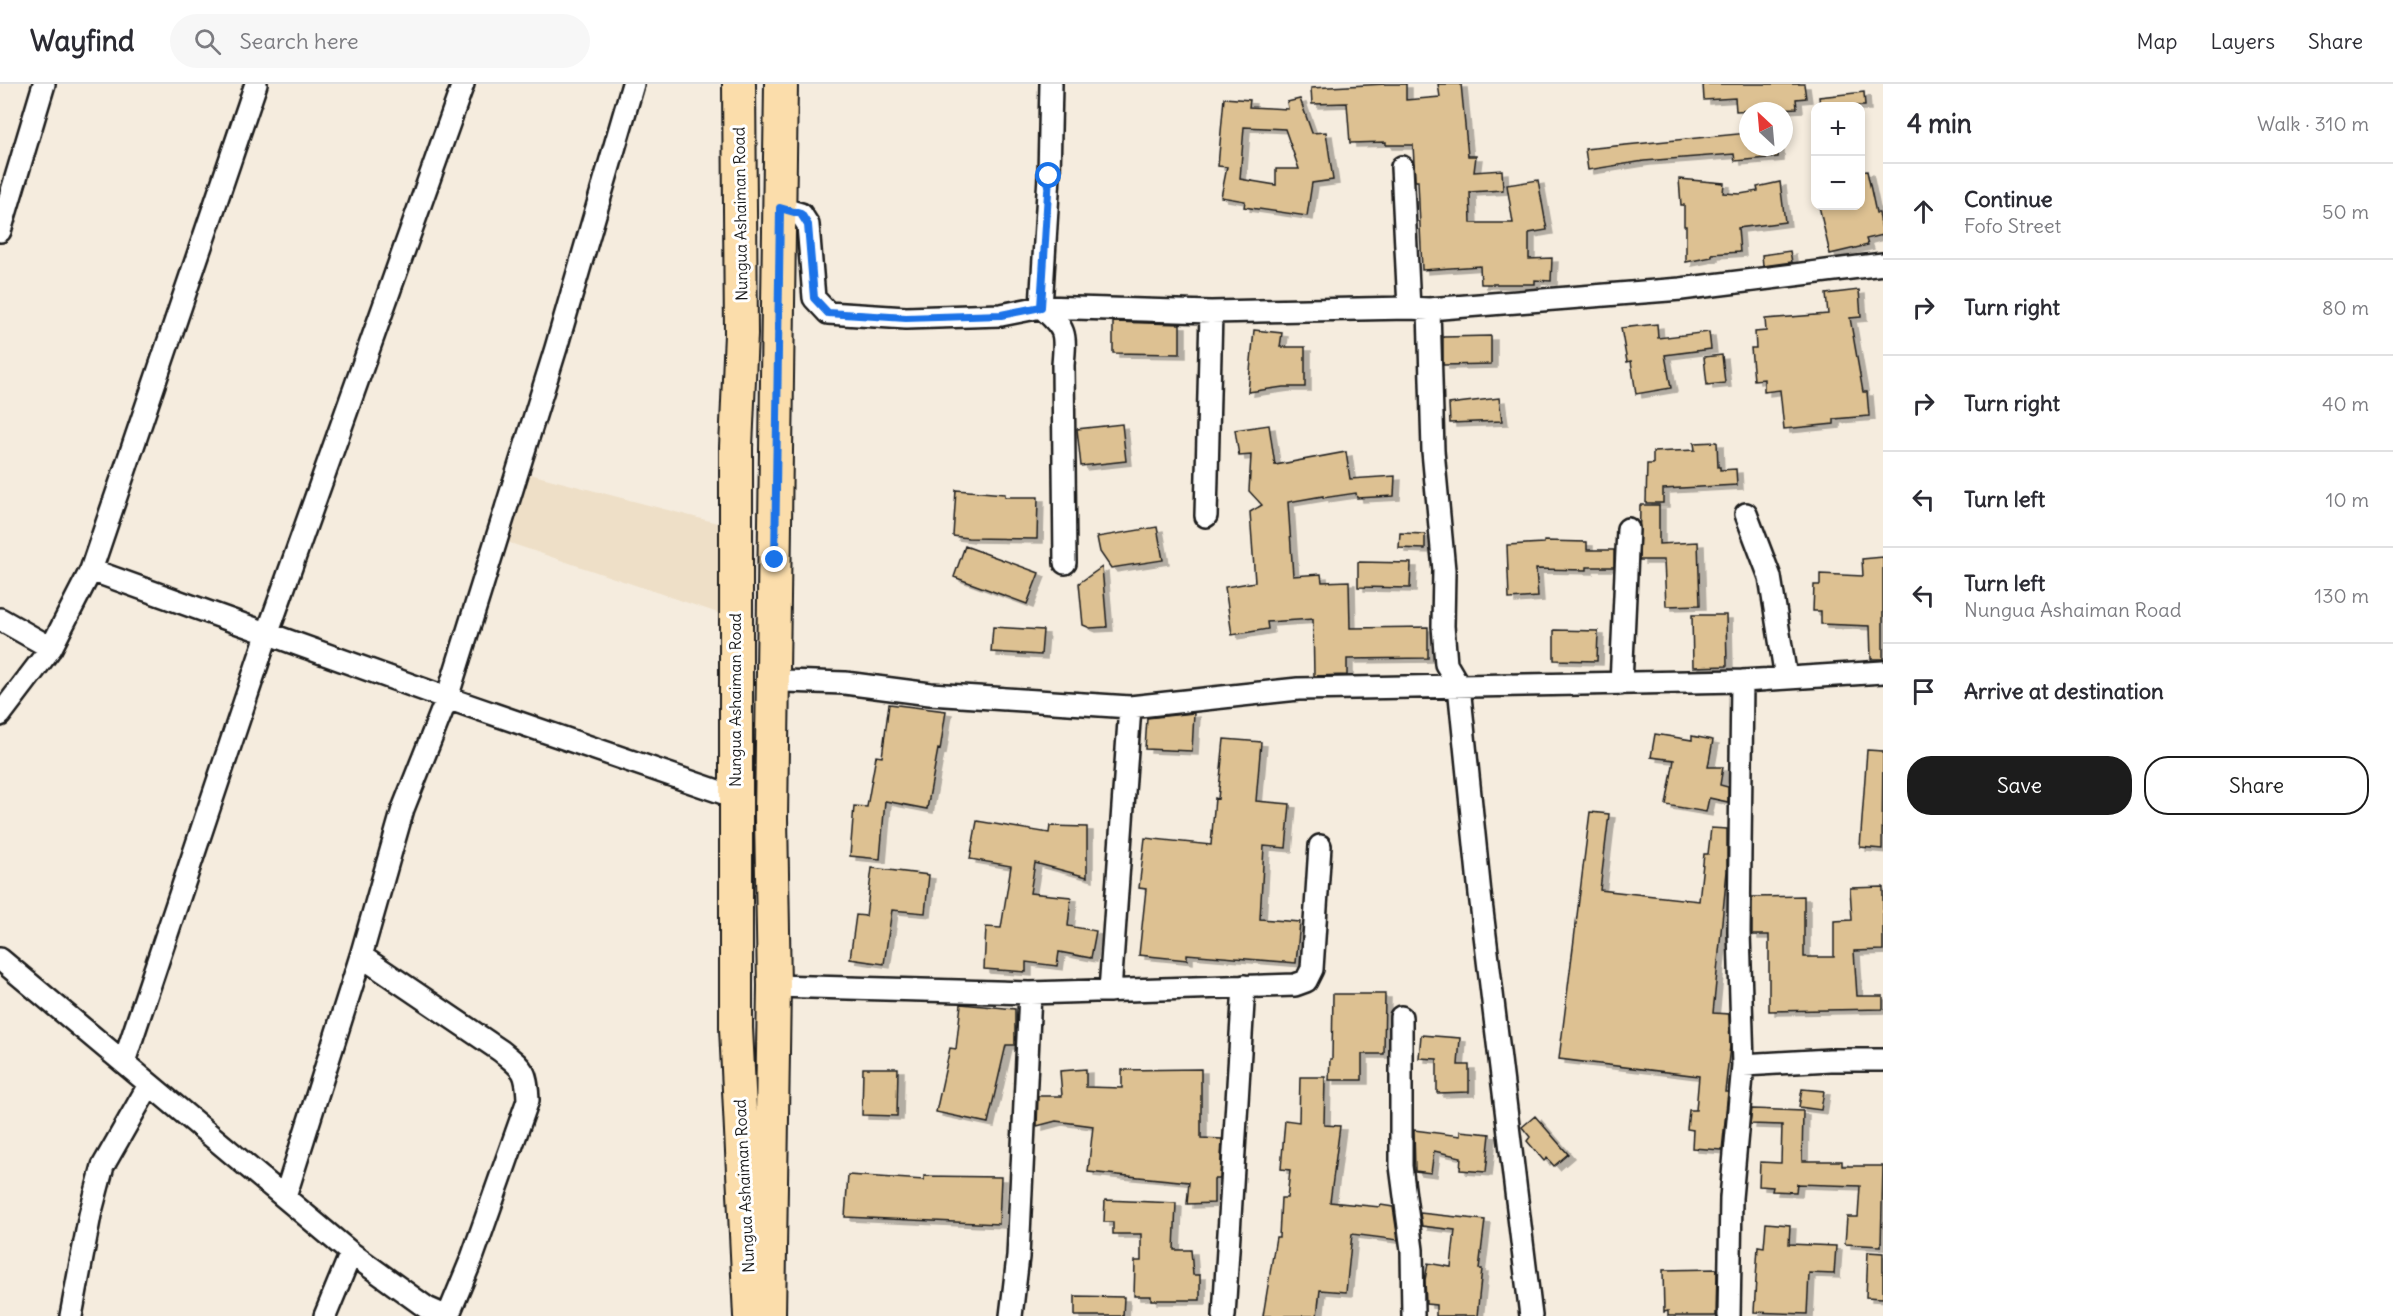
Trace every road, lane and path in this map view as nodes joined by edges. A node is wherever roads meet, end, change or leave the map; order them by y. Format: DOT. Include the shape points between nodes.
graph roads {
  1 [pos="43,84"];
  2 [pos="256,84"];
  3 [pos="463,84"];
  4 [pos="633,84"];
  5 [pos="739,84"];
  6 [pos="781,84"];
  7 [pos="1051,84"];
  8 [pos="1402,166"];
  9 [pos="780,208"];
  10 [pos="0,231"];
  11 [pos="1883,264"];
  12 [pos="1041,307"];
  13 [pos="1419,309"];
  14 [pos="1211,312"];
  15 [pos="1746,514"];
  16 [pos="1206,516"];
  17 [pos="1628,529"];
  18 [pos="1065,563"];
  19 [pos="92,570"];
  20 [pos="0,619"];
  21 [pos="268,633"];
  22 [pos="51,648"];
  23 [pos="1883,672"];
  24 [pos="774,675"];
  25 [pos="1785,678"];
  26 [pos="1742,681"];
  27 [pos="1622,684"];
  28 [pos="1459,687"];
  29 [pos="447,698"];
  30 [pos="1130,707"];
  31 [pos="0,715"];
  32 [pos="735,797"];
  33 [pos="1320,846"];
  34 [pos="361,956"];
  35 [pos="0,958"];
  36 [pos="774,986"];
  37 [pos="1244,986"];
  38 [pos="1110,991"];
  39 [pos="1030,993"];
  40 [pos="1401,1017"];
  41 [pos="1883,1060"];
  42 [pos="124,1062"];
  43 [pos="1743,1065"];
  44 [pos="149,1085"];
  45 [pos="285,1197"];
  46 [pos="351,1252"];
  47 [pos="71,1316"];
  48 [pos="325,1316"];
  49 [pos="447,1316"];
  50 [pos="750,1316"];
  51 [pos="769,1316"];
  52 [pos="1011,1316"];
  53 [pos="1224,1316"];
  54 [pos="1413,1316"];
  55 [pos="1531,1316"];
  56 [pos="1729,1316"];
  1 -- 10 [label="street"];
  2 -- 19 [label="street"];
  3 -- 21 [label="street"];
  4 -- 29 [label="street"];
  5 -- 32 [label="main road, Nungua Ashaiman Road" via="741,334 736,447"];
  6 -- 9 [label="main road, Nungua Ashaiman Road"];
  7 -- 12 [label="street"];
  8 -- 13 [label="street"];
  9 -- 12 [label="street" via="801,214 808,225 814,298 828,313 906,318 1001,315"];
  9 -- 24 [label="main road, Nungua Ashaiman Road"];
  11 -- 13 [label="street" via="1681,289"];
  12 -- 14 [label="street"];
  12 -- 18 [label="street" via="1058,322 1065,337"];
  13 -- 14 [label="street"];
  13 -- 28 [label="street" via="1444,570 1446,664"];
  14 -- 16 [label="street"];
  15 -- 25 [label="street" via="1770,577"];
  17 -- 27 [label="street"];
  19 -- 21 [label="street"];
  19 -- 22 [label="street"];
  20 -- 22 [label="street"];
  21 -- 29 [label="street"];
  21 -- 42 [label="street"];
  22 -- 31 [label="street"];
  23 -- 25 [label="street"];
  24 -- 30 [label="street" via="785,681"];
  24 -- 36 [label="main road, Nungua Ashaiman Road" via="771,818"];
  25 -- 26 [label="street"];
  26 -- 27 [label="street"];
  26 -- 43 [label="street" via="1738,932"];
  27 -- 28 [label="street"];
  28 -- 30 [label="street" via="1298,689"];
  28 -- 55 [label="street"];
  29 -- 32 [label="street"];
  29 -- 34 [label="street" via="403,809"];
  30 -- 38 [label="street"];
  32 -- 50 [label="main road, Nungua Ashaiman Road" via="736,1028"];
  33 -- 37 [label="street" via="1312,969 1306,981 1295,985"];
  34 -- 45 [label="street"];
  34 -- 49 [label="street" via="501,1051 522,1068 527,1080 528,1100 472,1258"];
  35 -- 42 [label="street"];
  36 -- 39 [label="street"];
  36 -- 51 [label="main road, Nungua Ashaiman Road"];
  37 -- 38 [label="street"];
  37 -- 53 [label="street"];
  38 -- 39 [label="street"];
  39 -- 52 [label="street" via="1018,1257"];
  40 -- 54 [label="street" via="1401,1166 1412,1250"];
  41 -- 43 [label="street"];
  42 -- 44 [label="street"];
  43 -- 56 [label="street" via="1731,1198"];
  44 -- 45 [label="street"];
  44 -- 47 [label="street" via="103,1166"];
  45 -- 46 [label="street"];
  46 -- 48 [label="street"];
  46 -- 49 [label="street" via="427,1308"];
}
